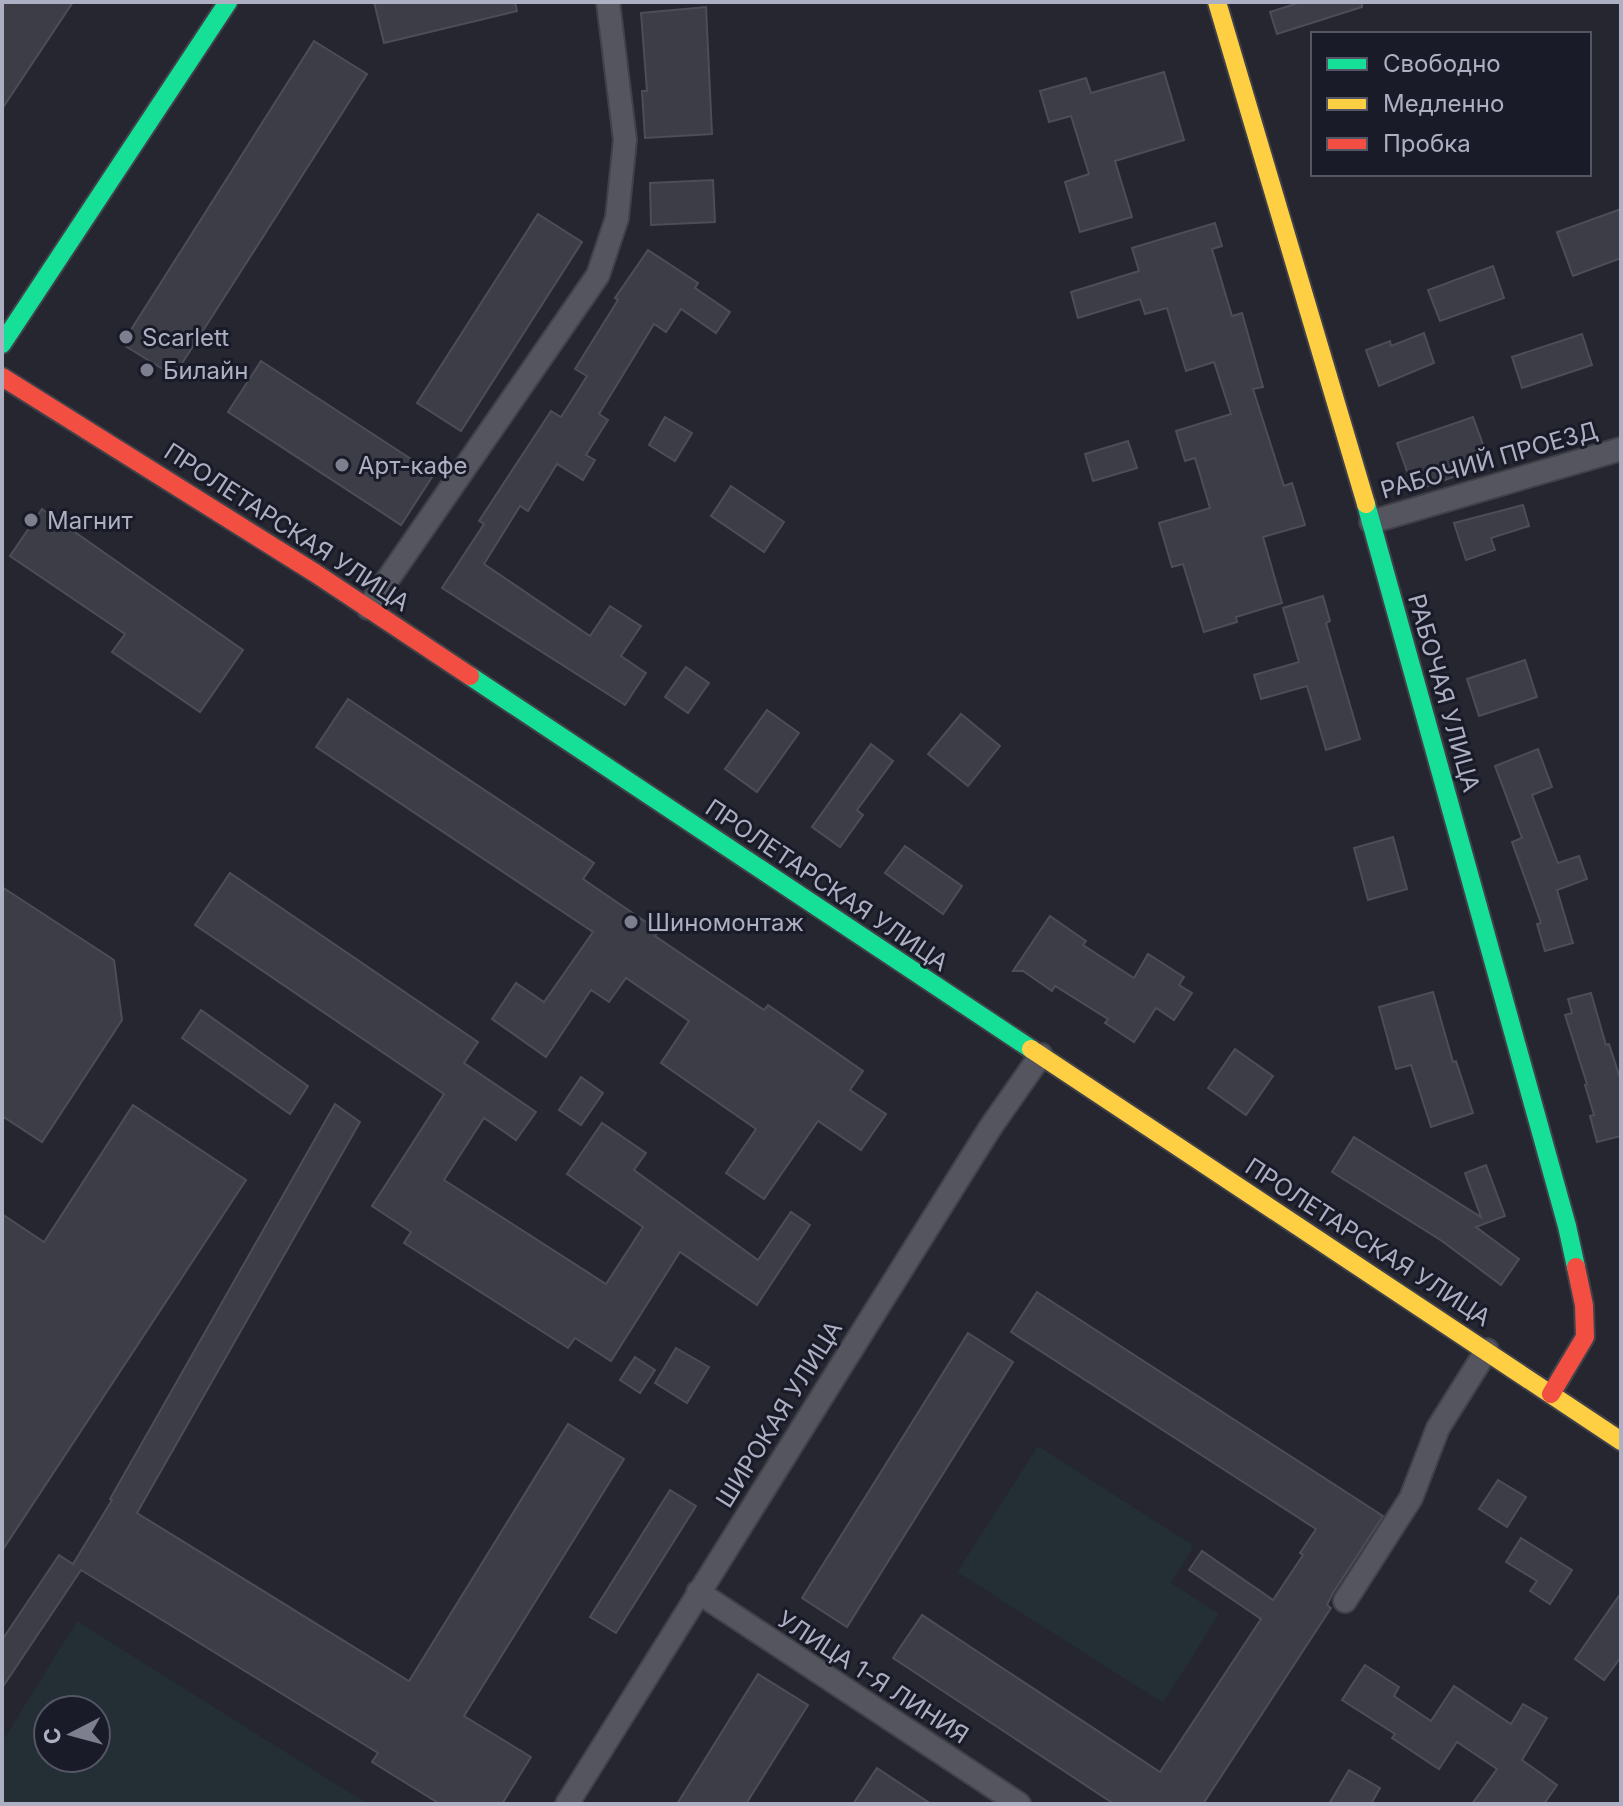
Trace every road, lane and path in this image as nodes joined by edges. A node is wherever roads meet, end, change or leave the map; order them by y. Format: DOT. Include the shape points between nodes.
graph roads {
  1 [pos="228,2"];
  2 [pos="608,2"];
  3 [pos="1217,2"];
  4 [pos="2,344"];
  5 [pos="2,377"];
  6 [pos="1621,449"];
  7 [pos="1371,522"];
  8 [pos="368,608"];
  9 [pos="1041,1055"];
  10 [pos="1487,1350"];
  11 [pos="1551,1394"];
  12 [pos="1621,1441"];
  13 [pos="698,1592"];
  14 [pos="1345,1601"];
  15 [pos="567,1804"];
  16 [pos="1019,1804"];
  1 -- 4 [label="main road"];
  2 -- 8 [label="street" via="625,140 617,218 598,275"];
  3 -- 7 [label="main road, РАБОЧАЯ УЛИЦА"];
  5 -- 8 [label="main road, ПРОЛЕТАРСКАЯ УЛИЦА"];
  6 -- 7 [label="street, РАБОЧИЙ ПРОЕЗД"];
  7 -- 11 [label="main road, РАБОЧАЯ УЛИЦА" via="1567,1226 1584,1305 1585,1337"];
  8 -- 9 [label="main road, ПРОЛЕТАРСКАЯ УЛИЦА"];
  9 -- 10 [label="main road, ПРОЛЕТАРСКАЯ УЛИЦА"];
  9 -- 13 [label="street, ШИРОКАЯ УЛИЦА"];
  10 -- 11 [label="main road, ПРОЛЕТАРСКАЯ УЛИЦА"];
  10 -- 14 [label="street" via="1438,1428 1411,1498"];
  11 -- 12 [label="main road, ПРОЛЕТАРСКАЯ УЛИЦА"];
  13 -- 15 [label="street, ШИРОКАЯ УЛИЦА"];
  13 -- 16 [label="street, УЛИЦА 1-Я ЛИНИЯ"];
}
